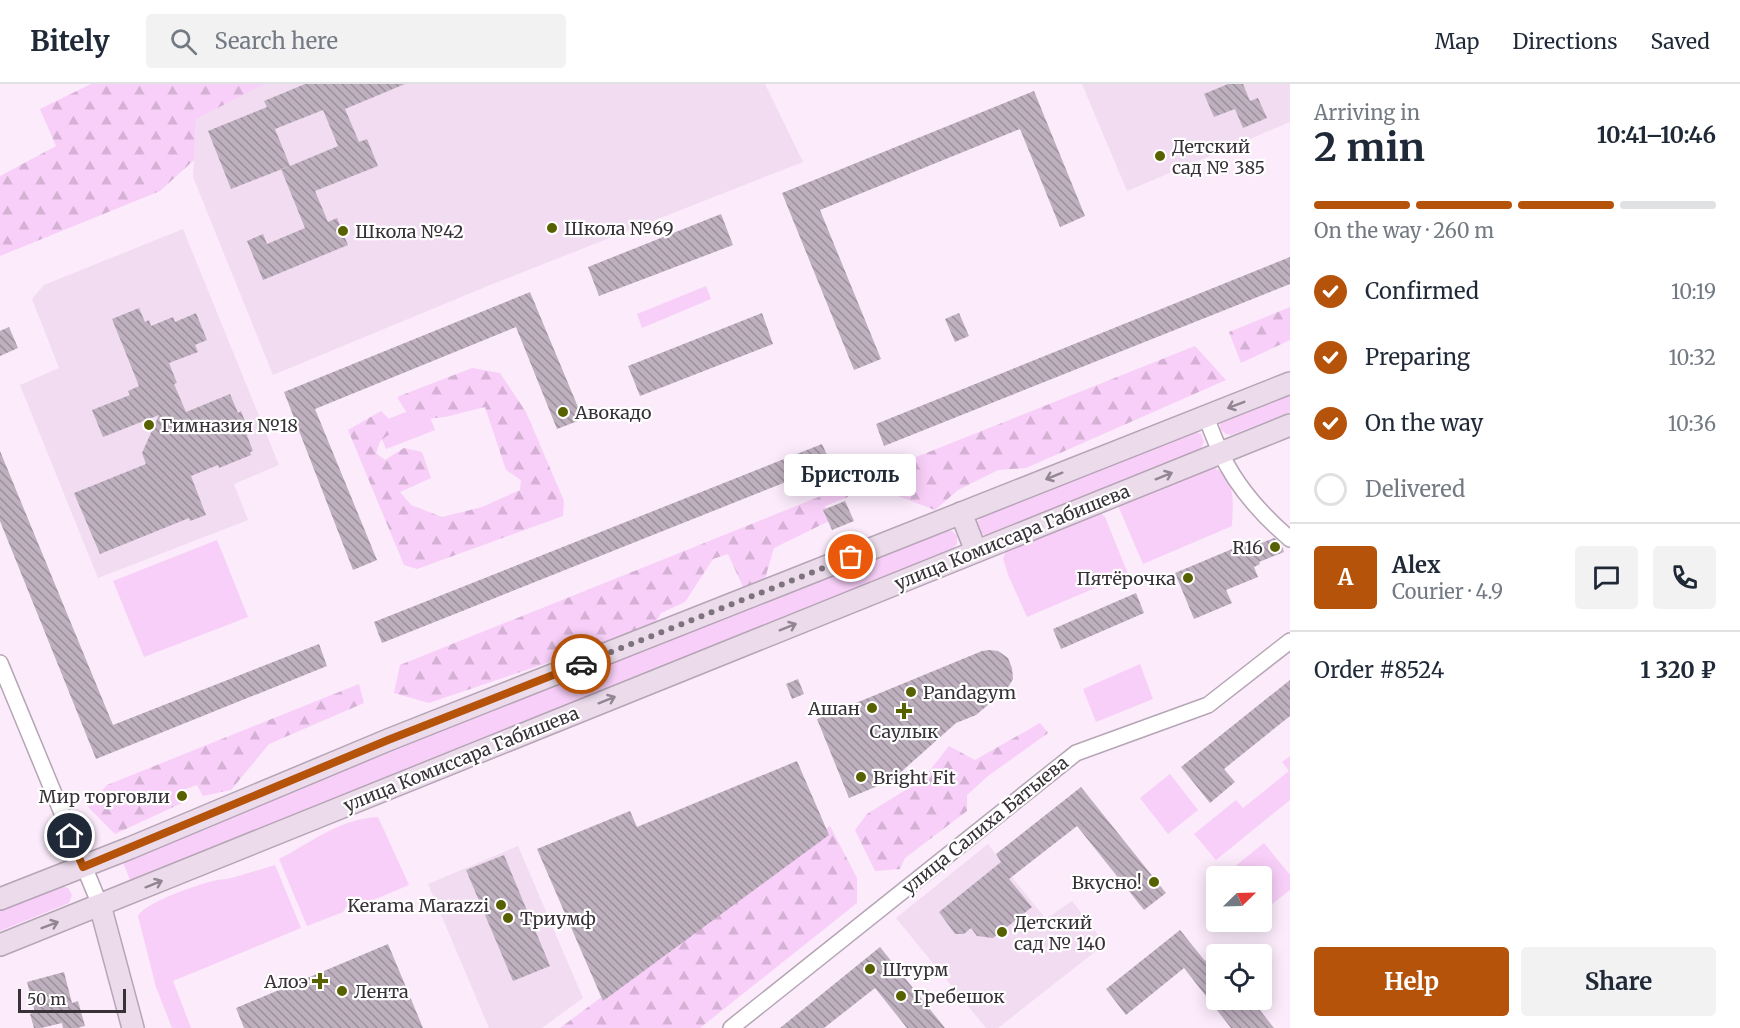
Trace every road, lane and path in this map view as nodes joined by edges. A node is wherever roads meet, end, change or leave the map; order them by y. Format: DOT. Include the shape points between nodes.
graph roads {
  1 [pos="1290,383"];
  2 [pos="1206,416"];
  3 [pos="1290,425"];
  4 [pos="1221,453"];
  5 [pos="961,513"];
  6 [pos="1290,539"];
  7 [pos="976,550"];
  8 [pos="1290,641"];
  9 [pos="0,663"];
  10 [pos="83,867"];
  11 [pos="0,900"];
  12 [pos="100,905"];
  13 [pos="0,945"];
  14 [pos="133,1028"];
  15 [pos="731,1028"];
  1 -- 2 [label="street, one-way"];
  2 -- 4 [label="street"];
  2 -- 5 [label="street, one-way"];
  3 -- 4 [label="street, улица Комиссара Габишева"];
  4 -- 6 [label="street" via="1237,481 1271,523"];
  7 -- 4 [label="street, улица Комиссара Габишева, one-way"];
  5 -- 7 [label="street"];
  5 -- 10 [label="street" via="388,740"];
  12 -- 7 [label="street, улица Комиссара Габишева, one-way"];
  8 -- 15 [label="street, улица Салиха Батыева" via="1208,705 1076,753"];
  9 -- 10 [label="street"];
  10 -- 11 [label="street"];
  10 -- 12 [label="street"];
  13 -- 12 [label="street, улица Комиссара Габишева, one-way"];
  12 -- 14 [label="street"];
}
